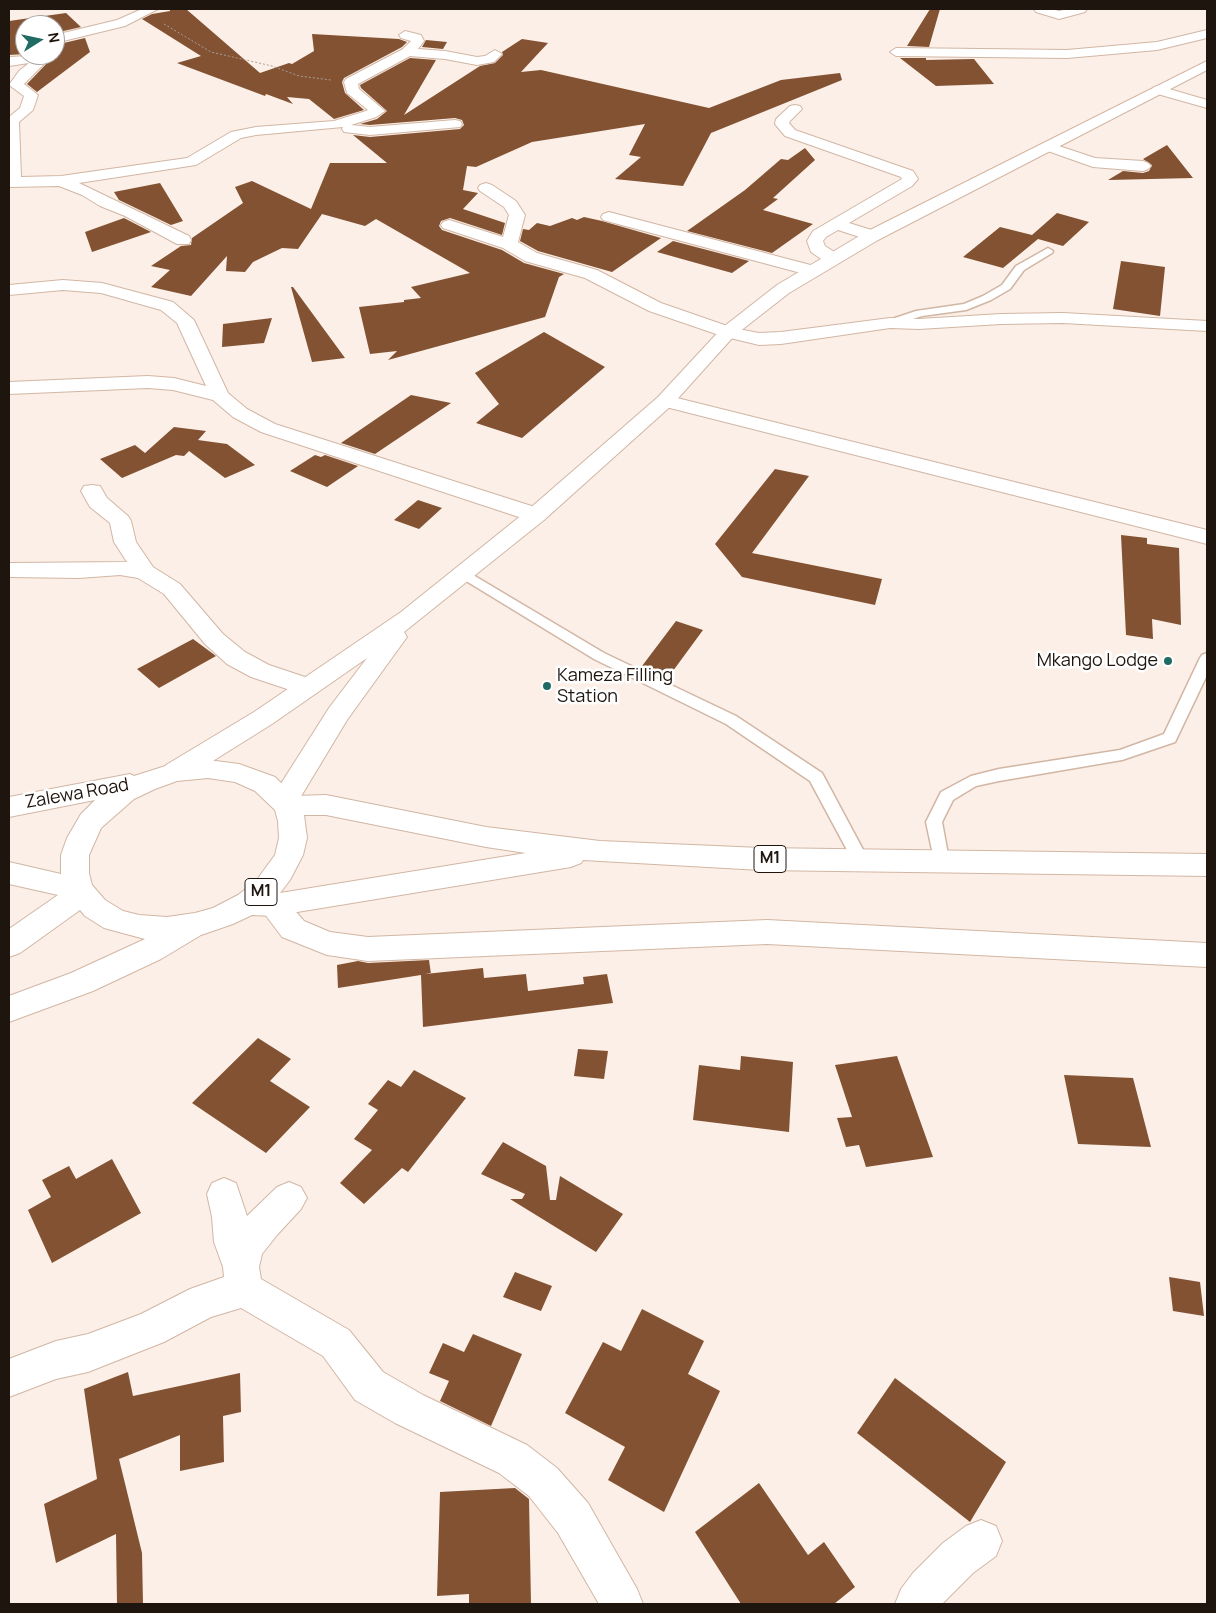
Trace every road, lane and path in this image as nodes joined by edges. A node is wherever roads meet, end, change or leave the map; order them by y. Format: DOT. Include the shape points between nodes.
graph roads {
  1 [pos="1040,9"];
  2 [pos="1081,9"];
  3 [pos="144,10"];
  4 [pos="1207,34"];
  5 [pos="405,35"];
  6 [pos="65,37"];
  7 [pos="408,52"];
  8 [pos="896,52"];
  9 [pos="495,54"];
  10 [pos="35,65"];
  11 [pos="1207,65"];
  12 [pos="351,82"];
  13 [pos="1159,90"];
  14 [pos="1207,104"];
  15 [pos="795,109"];
  16 [pos="454,124"];
  17 [pos="335,126"];
  18 [pos="1050,147"];
  19 [pos="1143,166"];
  20 [pos="61,181"];
  21 [pos="11,182"];
  22 [pos="486,188"];
  23 [pos="609,217"];
  24 [pos="836,224"];
  25 [pos="449,226"];
  26 [pos="872,236"];
  27 [pos="183,240"];
  28 [pos="509,244"];
  29 [pos="1048,251"];
  30 [pos="834,259"];
  31 [pos="812,271"];
  32 [pos="9,290"];
  33 [pos="890,323"];
  34 [pos="1207,326"];
  35 [pos="728,332"];
  36 [pos="9,388"];
  37 [pos="220,396"];
  38 [pos="665,401"];
  39 [pos="92,491"];
  40 [pos="536,515"];
  41 [pos="1207,537"];
  42 [pos="9,570"];
  43 [pos="145,572"];
  44 [pos="463,573"];
  45 [pos="410,618"];
  46 [pos="1207,658"];
  47 [pos="308,688"];
  48 [pos="175,772"];
  49 [pos="145,782"];
  50 [pos="285,804"];
  51 [pos="9,807"];
  52 [pos="600,852"];
  53 [pos="860,859"];
  54 [pos="941,860"];
  55 [pos="1207,865"];
  56 [pos="9,874"];
  57 [pos="80,891"];
  58 [pos="260,904"];
  59 [pos="195,925"];
  60 [pos="9,945"];
  61 [pos="1207,955"];
  62 [pos="9,1009"];
  63 [pos="224,1194"];
  64 [pos="289,1198"];
  65 [pos="242,1278"];
  66 [pos="9,1378"];
  67 [pos="981,1541"];
  68 [pos="622,1604"];
  69 [pos="916,1604"];
  1 -- 2 [label="main road" via="1060,15"];
  3 -- 6 [label="main road" via="99,30"];
  3 -- 12 [label="path" via="211,52 272,66 299,76"];
  4 -- 8 [label="main road" via="1157,46 1075,54"];
  5 -- 7 [label="main road" via="418,41"];
  7 -- 9 [label="main road" via="477,61"];
  7 -- 12 [label="main road"];
  10 -- 21 [label="main road" via="16,85 31,95 26,110 12,122"];
  11 -- 13 [label="main road"];
  12 -- 17 [label="main road" via="352,90 378,111"];
  13 -- 14 [label="main road"];
  13 -- 18 [label="main road"];
  15 -- 24 [label="main road" via="783,119 782,124 790,133 900,170 910,179"];
  16 -- 17 [label="main road" via="370,131"];
  17 -- 20 [label="main road" via="236,135 191,162"];
  18 -- 19 [label="main road" via="1093,162"];
  18 -- 26 [label="main road"];
  20 -- 21 [label="main road"];
  20 -- 27 [label="main road" via="131,212"];
  22 -- 28 [label="main road" via="510,204 517,215"];
  23 -- 31 [label="main road"];
  24 -- 26 [label="main road"];
  24 -- 30 [label="main road" via="819,234 815,241 817,248"];
  25 -- 28 [label="main road"];
  26 -- 30 [label="main road"];
  28 -- 35 [label="main road" via="531,257 591,274 655,307"];
  29 -- 33 [label="lane" via="1020,268 1006,287 987,298 966,307 920,313"];
  30 -- 31 [label="main road"];
  31 -- 35 [label="main road"];
  32 -- 37 [label="main road" via="64,285 102,288 166,306 185,320"];
  33 -- 34 [label="main road" via="1063,318"];
  33 -- 35 [label="main road" via="781,338 759,339"];
  35 -- 38 [label="main road"];
  36 -- 37 [label="main road" via="148,382 174,384"];
  37 -- 40 [label="main road" via="240,413 268,428"];
  38 -- 40 [label="main road"];
  38 -- 41 [label="main road"];
  39 -- 43 [label="main road" via="98,502 120,521 125,542"];
  40 -- 44 [label="main road"];
  42 -- 43 [label="main road" via="120,568"];
  43 -- 47 [label="main road" via="172,590 214,639 236,658 260,671"];
  44 -- 45 [label="main road"];
  44 -- 53 [label="lane" via="599,656 731,720 816,777"];
  45 -- 47 [label="main road"];
  45 -- 50 [label="main road" via="338,714"];
  46 -- 54 [label="lane" via="1170,738 1122,755 970,782 947,796 934,822"];
  47 -- 48 [label="main road"];
  48 -- 49 [label="main road"];
  48 -- 50 [label="main road" via="208,769 239,773 265,784"];
  49 -- 51 [label="main road, Zalewa Road"];
  49 -- 57 [label="main road" via="124,792 91,821 75,855"];
  50 -- 52 [label="main road, M1" via="326,805 486,837"];
  50 -- 58 [label="main road, M1" via="292,821 289,855"];
  52 -- 53 [label="main road, M1" via="761,859"];
  52 -- 58 [label="main road, M1"];
  53 -- 54 [label="main road, M1"];
  54 -- 55 [label="main road, M1"];
  56 -- 57 [label="main road"];
  57 -- 59 [label="main road, M1" via="95,908 114,920 139,927"];
  57 -- 60 [label="main road"];
  58 -- 59 [label="main road, M1"];
  58 -- 61 [label="main road" via="293,928 327,943 368,949 767,932"];
  59 -- 62 [label="main road" via="150,951"];
  63 -- 65 [label="main road"];
  64 -- 65 [label="main road" via="245,1247"];
  65 -- 66 [label="main road" via="151,1329 88,1354 56,1360"];
  65 -- 68 [label="main road" via="336,1343 369,1386 513,1459 543,1482 573,1518"];
  67 -- 69 [label="main road" via="946,1570"];
}
